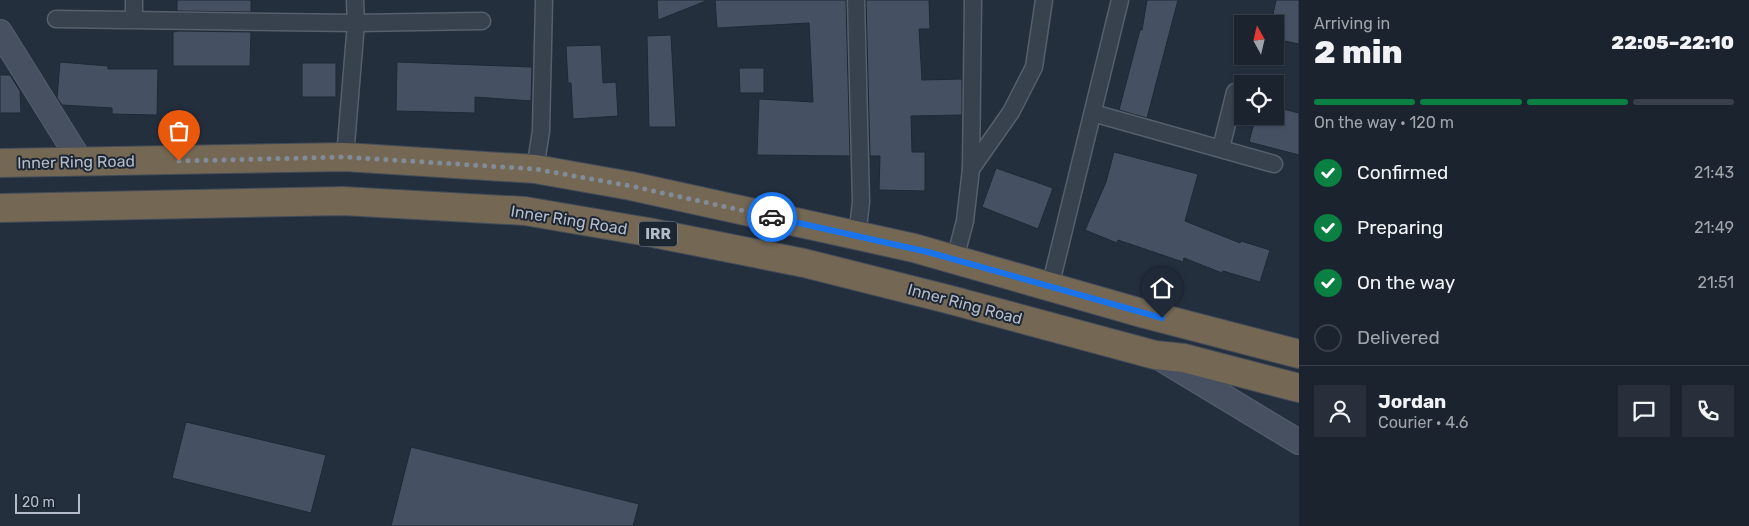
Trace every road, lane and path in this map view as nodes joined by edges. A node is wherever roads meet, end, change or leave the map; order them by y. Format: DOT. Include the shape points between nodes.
graph roads {
  1 [pos="134,0"];
  2 [pos="355,0"];
  3 [pos="544,0"];
  4 [pos="856,0"];
  5 [pos="973,0"];
  6 [pos="1044,0"];
  7 [pos="1120,0"];
  8 [pos="56,19"];
  9 [pos="134,19"];
  10 [pos="482,21"];
  11 [pos="356,23"];
  12 [pos="0,32"];
  13 [pos="1234,96"];
  14 [pos="1093,113"];
  15 [pos="1221,148"];
  16 [pos="345,157"];
  17 [pos="81,162"];
  18 [pos="0,163"];
  19 [pos="1274,164"];
  20 [pos="535,169"];
  21 [pos="971,169"];
  22 [pos="0,208"];
  23 [pos="857,236"];
  24 [pos="955,259"];
  25 [pos="1050,287"];
  26 [pos="1299,354"];
  27 [pos="1155,355"];
  28 [pos="1299,388"];
  29 [pos="1299,442"];
  1 -- 9 [label="street"];
  2 -- 11 [label="street"];
  3 -- 20 [label="street" via="541,131"];
  4 -- 23 [label="street" via="861,202"];
  5 -- 21 [label="street"];
  6 -- 21 [label="street" via="1034,67 1011,112"];
  7 -- 14 [label="street"];
  8 -- 9 [label="street"];
  9 -- 11 [label="street"];
  10 -- 11 [label="street"];
  11 -- 16 [label="street"];
  12 -- 17 [label="street"];
  13 -- 15 [label="street"];
  14 -- 15 [label="street"];
  14 -- 25 [label="street"];
  15 -- 19 [label="street"];
  16 -- 17 [label="highway, Inner Ring Road"];
  16 -- 20 [label="highway, Inner Ring Road"];
  17 -- 18 [label="highway, Inner Ring Road"];
  20 -- 23 [label="highway, Inner Ring Road" via="631,186"];
  21 -- 24 [label="street" via="965,221"];
  22 -- 27 [label="highway, Inner Ring Road / IRR" via="342,201 525,211 804,263"];
  23 -- 24 [label="highway, Inner Ring Road"];
  24 -- 25 [label="highway, Inner Ring Road"];
  25 -- 26 [label="highway, Inner Ring Road"];
  27 -- 28 [label="highway, Inner Ring Road / IRR" via="1184,358"];
  27 -- 29 [label="street"];
}
